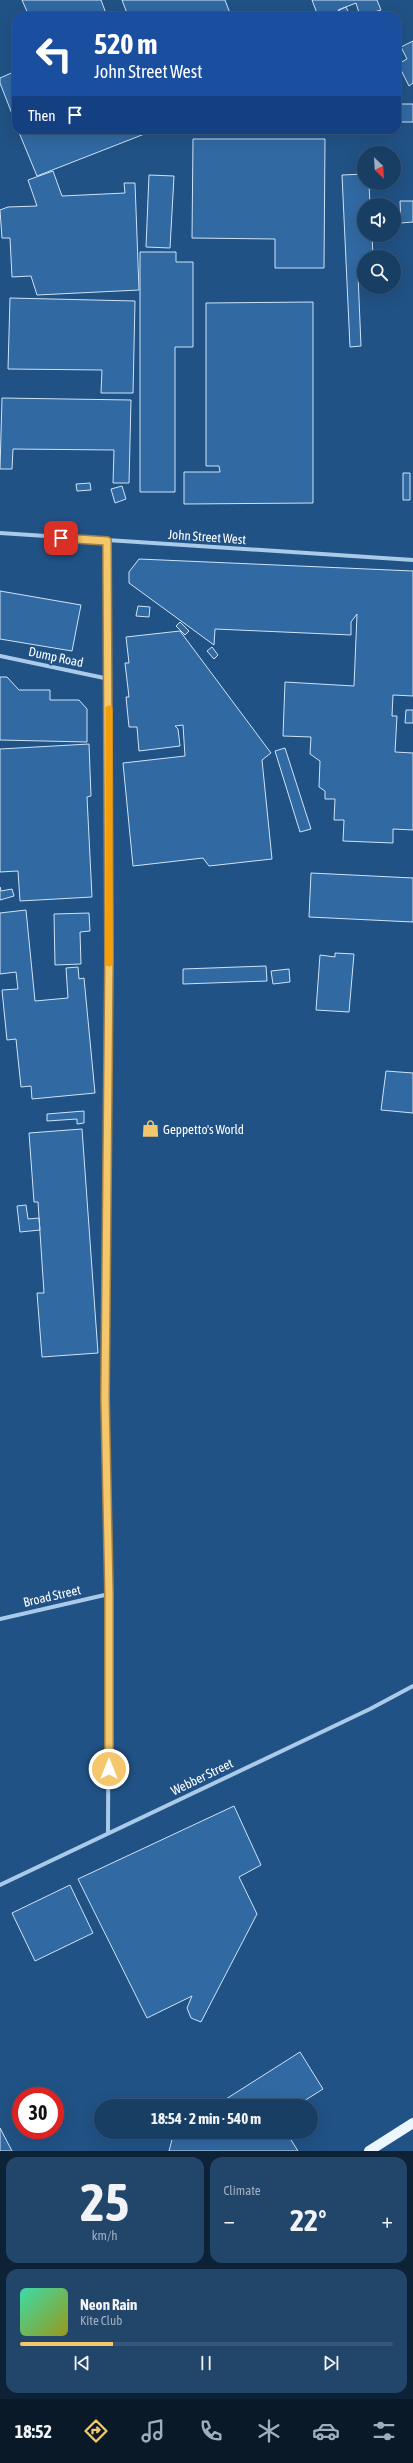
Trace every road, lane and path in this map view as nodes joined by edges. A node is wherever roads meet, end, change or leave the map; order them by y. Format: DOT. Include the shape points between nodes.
graph roads {
  1 [pos="0,533"];
  2 [pos="107,541"];
  3 [pos="413,560"];
  4 [pos="0,656"];
  5 [pos="109,679"];
  6 [pos="109,1594"];
  7 [pos="0,1619"];
  8 [pos="413,1686"];
  9 [pos="108,1833"];
  10 [pos="0,1885"];
  11 [pos="413,2123"];
  12 [pos="369,2151"];
  1 -- 2 [label="street, John Street West"];
  2 -- 3 [label="street, John Street West"];
  2 -- 5 [label="street"];
  4 -- 5 [label="street, Dump Road"];
  5 -- 6 [label="street" via="105,1398"];
  6 -- 7 [label="street, Broad Street"];
  6 -- 9 [label="street"];
  8 -- 9 [label="street, Webber Street" via="370,1709"];
  9 -- 10 [label="street, Webber Street"];
  11 -- 12 [label="main road"];
}
